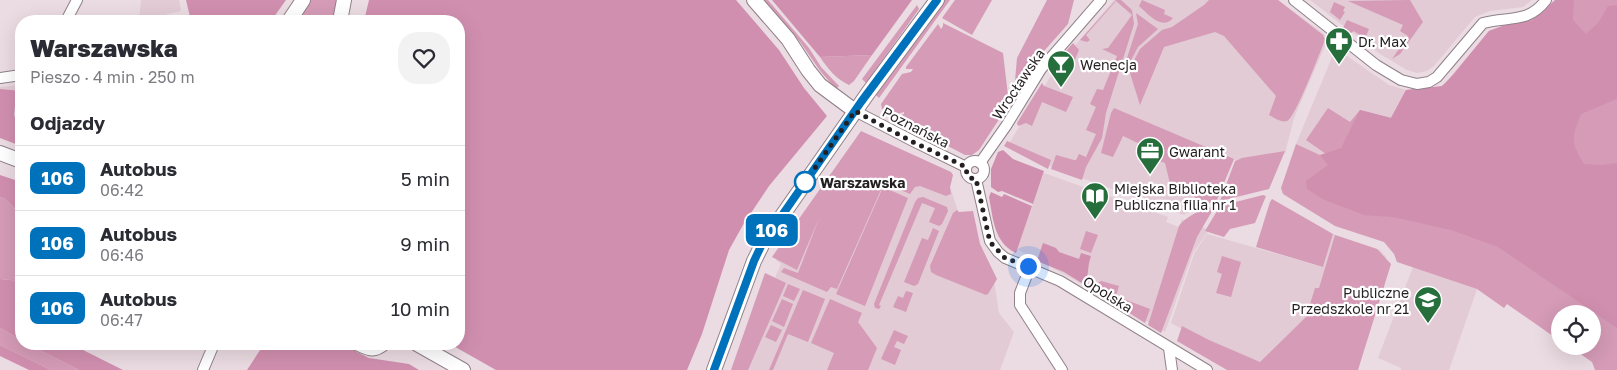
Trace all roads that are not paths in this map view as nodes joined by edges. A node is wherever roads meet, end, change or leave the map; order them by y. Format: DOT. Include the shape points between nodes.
graph roads {
  1 [pos="77,0"];
  2 [pos="303,0"];
  3 [pos="344,0"];
  4 [pos="754,0"];
  5 [pos="937,0"];
  6 [pos="1102,0"];
  7 [pos="1294,0"];
  8 [pos="1546,0"];
  9 [pos="69,15"];
  10 [pos="293,15"];
  11 [pos="341,15"];
  12 [pos="15,76"];
  13 [pos="0,78"];
  14 [pos="855,111"];
  15 [pos="0,153"];
  16 [pos="15,159"];
  17 [pos="980,163"];
  18 [pos="966,167"];
  19 [pos="976,179"];
  20 [pos="1030,267"];
  21 [pos="1169,348"];
  22 [pos="211,350"];
  23 [pos="428,350"];
  24 [pos="203,370"];
  25 [pos="463,370"];
  26 [pos="714,370"];
  27 [pos="1062,370"];
  28 [pos="1172,370"];
  29 [pos="1207,370"];
  1 -- 9 [label="street"];
  2 -- 10 [label="street"];
  3 -- 11 [label="street"];
  4 -- 14 [label="street" via="788,39 820,85"];
  5 -- 14 [label="street"];
  6 -- 17 [label="street, Wrocławska" via="1041,69"];
  7 -- 8 [label="street" via="1376,65 1400,80 1416,84 1437,77 1483,24 1533,14"];
  12 -- 13 [label="street"];
  14 -- 18 [label="street, Poznańska"];
  14 -- 26 [label="street" via="762,244"];
  15 -- 16 [label="street"];
  17 -- 18 [label="street" via="973,161"];
  17 -- 19 [label="street" via="983,173"];
  18 -- 19 [label="street" via="967,175"];
  19 -- 20 [label="street" via="990,242 1005,258"];
  20 -- 21 [label="street, Opolska" via="1060,281"];
  20 -- 27 [label="street" via="1020,293 1020,305"];
  21 -- 28 [label="street"];
  21 -- 29 [label="street, Opolska"];
  22 -- 24 [label="street"];
  23 -- 25 [label="street"];
}
